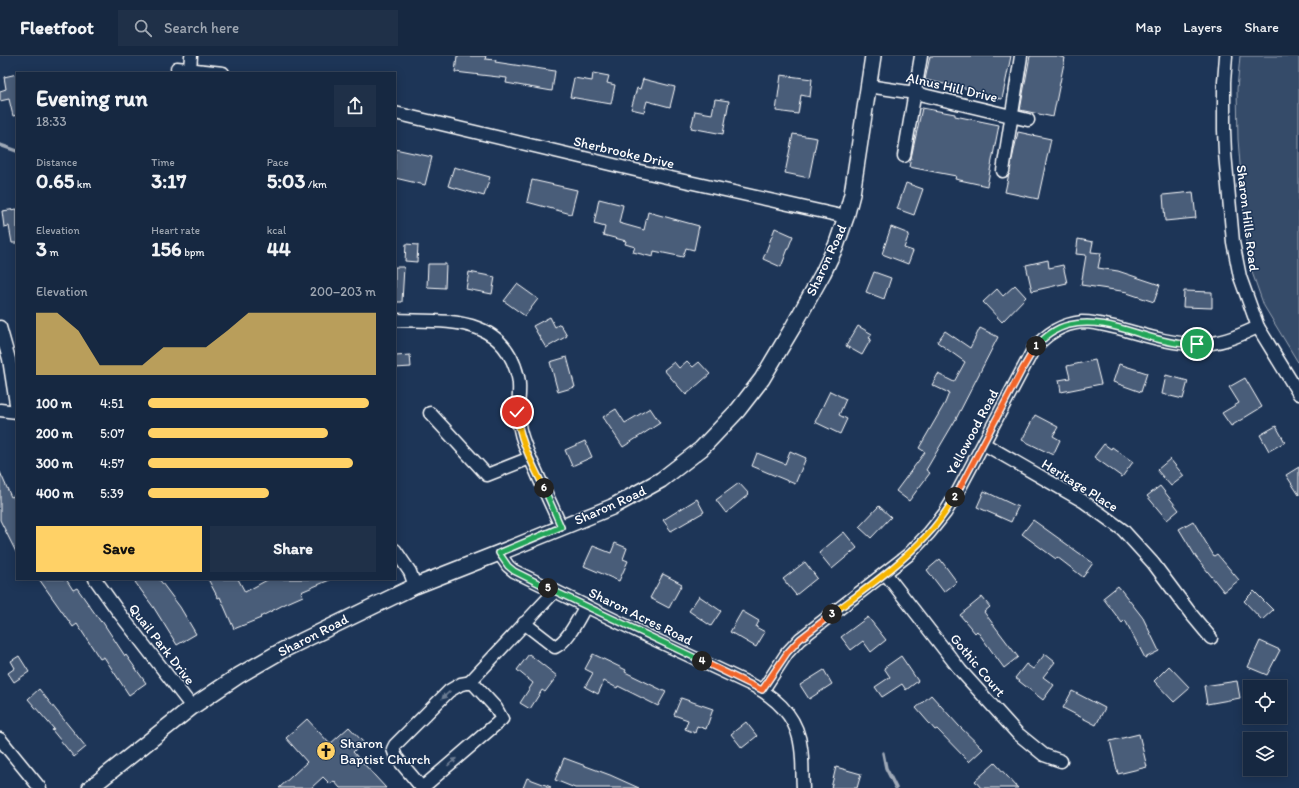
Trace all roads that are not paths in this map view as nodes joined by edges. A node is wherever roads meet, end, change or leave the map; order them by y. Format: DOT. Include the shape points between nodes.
graph roads {
  1 [pos="191,56"];
  2 [pos="873,56"];
  3 [pos="921,56"];
  4 [pos="1021,56"];
  5 [pos="1226,56"];
  6 [pos="176,68"];
  7 [pos="190,69"];
  8 [pos="215,72"];
  9 [pos="868,86"];
  10 [pos="915,92"];
  11 [pos="396,113"];
  12 [pos="1012,116"];
  13 [pos="1028,120"];
  14 [pos="904,156"];
  15 [pos="1003,171"];
  16 [pos="846,217"];
  17 [pos="396,320"];
  18 [pos="0,328"];
  19 [pos="1258,328"];
  20 [pos="1299,394"];
  21 [pos="16,404"];
  22 [pos="0,410"];
  23 [pos="16,411"];
  24 [pos="430,413"];
  25 [pos="984,444"];
  26 [pos="530,458"];
  27 [pos="561,527"];
  28 [pos="396,551"];
  29 [pos="499,553"];
  30 [pos="885,573"];
  31 [pos="96,580"];
  32 [pos="415,586"];
  33 [pos="555,591"];
  34 [pos="586,606"];
  35 [pos="524,623"];
  36 [pos="1211,638"];
  37 [pos="469,683"];
  38 [pos="762,690"];
  39 [pos="192,707"];
  40 [pos="0,739"];
  41 [pos="1061,761"];
  42 [pos="40,788"];
  43 [pos="90,788"];
  44 [pos="422,788"];
  45 [pos="803,788"];
  1 -- 7 [label="street"];
  2 -- 9 [label="main road, Sharon Road"];
  3 -- 10 [label="street"];
  4 -- 12 [label="street"];
  5 -- 19 [label="street, Sharon Hills Road" via="1224,130 1233,242 1240,277"];
  6 -- 7 [label="street"];
  7 -- 8 [label="street"];
  9 -- 10 [label="street, Alnus Hill Drive"];
  9 -- 16 [label="main road, Sharon Road"];
  10 -- 12 [label="street, Alnus Hill Drive"];
  10 -- 14 [label="street"];
  11 -- 16 [label="street, Sherbrooke Drive"];
  12 -- 13 [label="street, Alnus Hill Drive"];
  12 -- 15 [label="street"];
  16 -- 27 [label="main road, Sharon Road" via="823,273 793,327 762,379 720,431 682,465 656,483 612,506"];
  17 -- 26 [label="street" via="462,323 483,330 497,339 506,349 518,377 518,425"];
  18 -- 21 [label="street" via="9,359"];
  19 -- 20 [label="street, Sharon Hills Road"];
  19 -- 25 [label="street, Yellowood Road" via="1226,341 1197,344 1175,343 1098,323 1082,322 1059,328 1046,336 1033,350"];
  22 -- 23 [label="street"];
  24 -- 26 [label="street" via="487,475"];
  25 -- 30 [label="street, Yellowood Road" via="956,495 929,534"];
  25 -- 36 [label="street, Heritage Place" via="1084,501 1123,530 1172,586"];
  26 -- 27 [label="street"];
  27 -- 29 [label="main road, Sharon Road"];
  28 -- 32 [label="street" via="410,572"];
  29 -- 32 [label="main road, Sharon Road"];
  29 -- 33 [label="street, Sharon Acres Road" via="514,571"];
  30 -- 38 [label="street, Yellowood Road" via="800,639 787,653"];
  30 -- 41 [label="street, Gothic Court" via="961,671 1017,733 1044,755"];
  31 -- 39 [label="street, Quail Park Drive"];
  32 -- 39 [label="main road, Sharon Road" via="283,650"];
  33 -- 34 [label="street, Sharon Acres Road"];
  33 -- 35 [label="street"];
  34 -- 35 [label="street" via="568,634 554,647"];
  34 -- 38 [label="street, Sharon Acres Road"];
  35 -- 37 [label="street"];
  37 -- 44 [label="street, one-way" via="461,684 449,691 393,749 396,757"];
  44 -- 37 [label="street, one-way" via="502,718 472,682"];
  38 -- 45 [label="street, Sharon Acres Road" via="780,704 794,724 801,747"];
  39 -- 43 [label="main road, Sharon Road"];
  40 -- 42 [label="street"];
}
